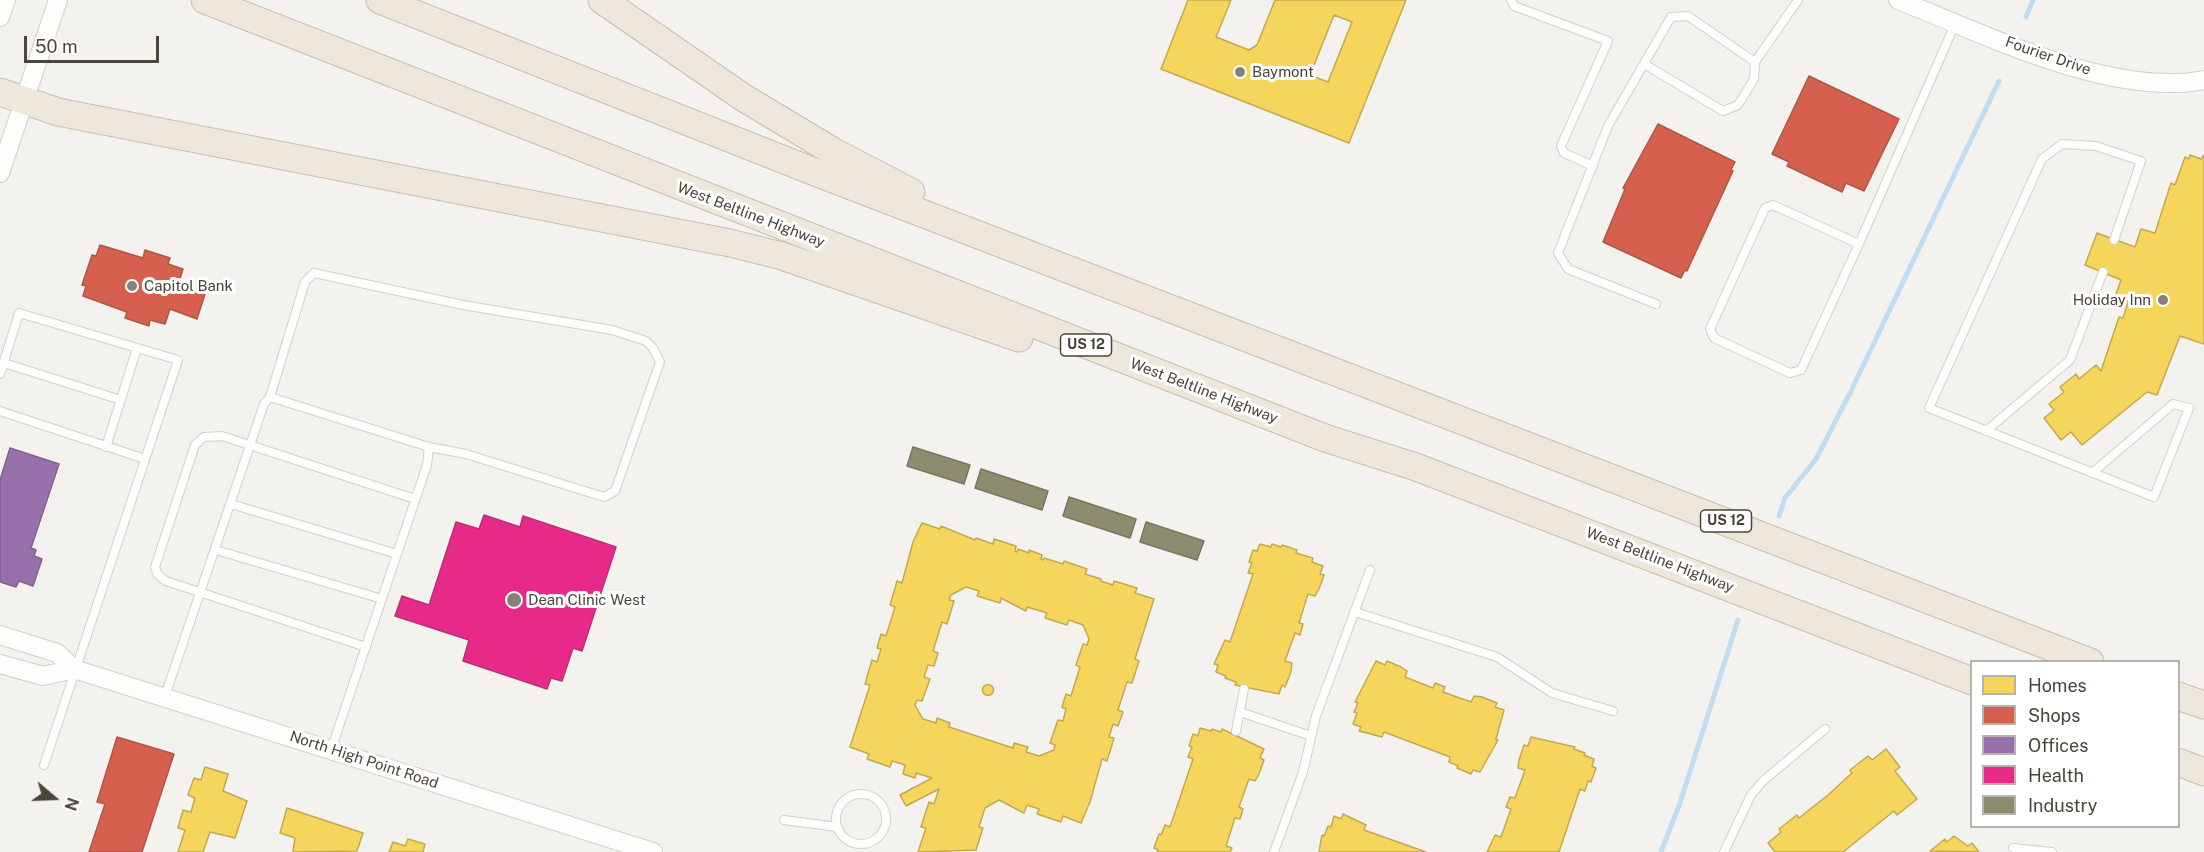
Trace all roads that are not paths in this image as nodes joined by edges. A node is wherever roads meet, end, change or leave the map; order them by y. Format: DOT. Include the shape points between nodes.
graph roads {
  1 [pos="6,0"];
  2 [pos="58,0"];
  3 [pos="205,0"];
  4 [pos="380,0"];
  5 [pos="602,0"];
  6 [pos="1511,0"];
  7 [pos="1798,0"];
  8 [pos="1898,0"];
  9 [pos="0,17"];
  10 [pos="1955,22"];
  11 [pos="1755,62"];
  12 [pos="1644,64"];
  13 [pos="2204,80"];
  14 [pos="12,97"];
  15 [pos="1593,165"];
  16 [pos="0,174"];
  17 [pos="2114,240"];
  18 [pos="1859,244"];
  19 [pos="2103,273"];
  20 [pos="1656,304"];
  21 [pos="1173,307"];
  22 [pos="137,348"];
  23 [pos="3,363"];
  24 [pos="0,374"];
  25 [pos="270,397"];
  26 [pos="121,400"];
  27 [pos="0,411"];
  28 [pos="1986,431"];
  29 [pos="1325,438"];
  30 [pos="250,446"];
  31 [pos="106,447"];
  32 [pos="429,447"];
  33 [pos="145,459"];
  34 [pos="2092,472"];
  35 [pos="416,499"];
  36 [pos="231,504"];
  37 [pos="216,549"];
  38 [pos="397,554"];
  39 [pos="1370,570"];
  40 [pos="202,592"];
  41 [pos="382,599"];
  42 [pos="1354,612"];
  43 [pos="0,635"];
  44 [pos="366,647"];
  45 [pos="2085,660"];
  46 [pos="0,664"];
  47 [pos="74,669"];
  48 [pos="1970,681"];
  49 [pos="1244,689"];
  50 [pos="165,696"];
  51 [pos="2180,697"];
  52 [pos="2204,705"];
  53 [pos="1613,711"];
  54 [pos="1240,712"];
  55 [pos="1825,729"];
  56 [pos="1236,731"];
  57 [pos="1311,736"];
  58 [pos="331,750"];
  59 [pos="2180,763"];
  60 [pos="44,765"];
  61 [pos="2204,772"];
  62 [pos="784,819"];
  63 [pos="837,827"];
  64 [pos="2013,848"];
  65 [pos="653,852"];
  66 [pos="1274,852"];
  67 [pos="1724,852"];
  68 [pos="2052,852"];
  1 -- 9 [label="street"];
  2 -- 14 [label="street"];
  3 -- 29 [label="highway, West Beltline Highway / US 12"];
  4 -- 21 [label="highway, US 12" via="820,174"];
  5 -- 21 [label="highway" via="744,98 834,152 912,193"];
  6 -- 15 [label="lane" via="1514,6 1608,41 1561,146 1564,153"];
  7 -- 11 [label="lane"];
  8 -- 10 [label="street, Fourier Drive"];
  10 -- 13 [label="street, Fourier Drive" via="2083,71 2146,83"];
  10 -- 18 [label="lane"];
  11 -- 12 [label="lane" via="1688,16 1680,16 1671,17"];
  11 -- 12 [label="lane" via="1754,79 1738,105 1723,111"];
  12 -- 15 [label="lane" via="1608,126"];
  14 -- 16 [label="street"];
  14 -- 29 [label="highway" via="58,112 718,240 782,256 1240,415"];
  15 -- 20 [label="lane" via="1558,253 1568,269"];
  17 -- 28 [label="lane" via="2141,161 2097,146 2062,144 2042,159 1929,408"];
  18 -- 18 [label="lane" via="1773,205 1765,208 1710,329 1714,338 1790,373 1802,370"];
  19 -- 28 [label="lane" via="2070,360"];
  21 -- 45 [label="highway, US 12"];
  22 -- 23 [label="lane" via="19,313"];
  22 -- 26 [label="lane"];
  22 -- 33 [label="lane" via="178,360"];
  23 -- 24 [label="lane"];
  23 -- 26 [label="lane"];
  25 -- 30 [label="lane"];
  25 -- 32 [label="lane"];
  25 -- 32 [label="lane" via="305,282 314,273 463,305 612,330 646,341 660,362 615,491 604,497 466,454"];
  26 -- 31 [label="lane"];
  27 -- 31 [label="lane"];
  28 -- 34 [label="lane"];
  29 -- 48 [label="highway, West Beltline Highway / US 12" via="1427,471"];
  30 -- 35 [label="lane"];
  30 -- 36 [label="lane"];
  30 -- 40 [label="lane" via="212,434 195,445 155,567 166,581"];
  31 -- 33 [label="lane"];
  32 -- 35 [label="lane"];
  33 -- 47 [label="lane"];
  34 -- 34 [label="lane" via="2173,404 2189,408 2154,497"];
  35 -- 38 [label="lane"];
  36 -- 37 [label="lane"];
  36 -- 38 [label="lane"];
  37 -- 40 [label="lane"];
  37 -- 41 [label="lane"];
  38 -- 41 [label="lane"];
  39 -- 42 [label="lane"];
  40 -- 44 [label="lane"];
  40 -- 50 [label="lane"];
  41 -- 44 [label="lane"];
  42 -- 53 [label="lane" via="1497,657 1552,693"];
  42 -- 57 [label="lane"];
  43 -- 47 [label="street, North High Point Road" via="57,653"];
  44 -- 58 [label="lane"];
  46 -- 47 [label="street, North High Point Road" via="43,676"];
  47 -- 50 [label="street, North High Point Road"];
  47 -- 60 [label="lane"];
  49 -- 54 [label="lane"];
  50 -- 58 [label="street, North High Point Road"];
  51 -- 52 [label="highway"];
  54 -- 56 [label="lane"];
  54 -- 57 [label="lane"];
  55 -- 67 [label="lane" via="1751,795"];
  57 -- 66 [label="lane" via="1303,772"];
  58 -- 65 [label="street, North High Point Road"];
  59 -- 61 [label="highway"];
  62 -- 63 [label="lane"];
  63 -- 63 [label="lane" via="850,842 870,843 884,830 885,811 873,796 853,795 839,808"];
  64 -- 68 [label="lane"];
}
